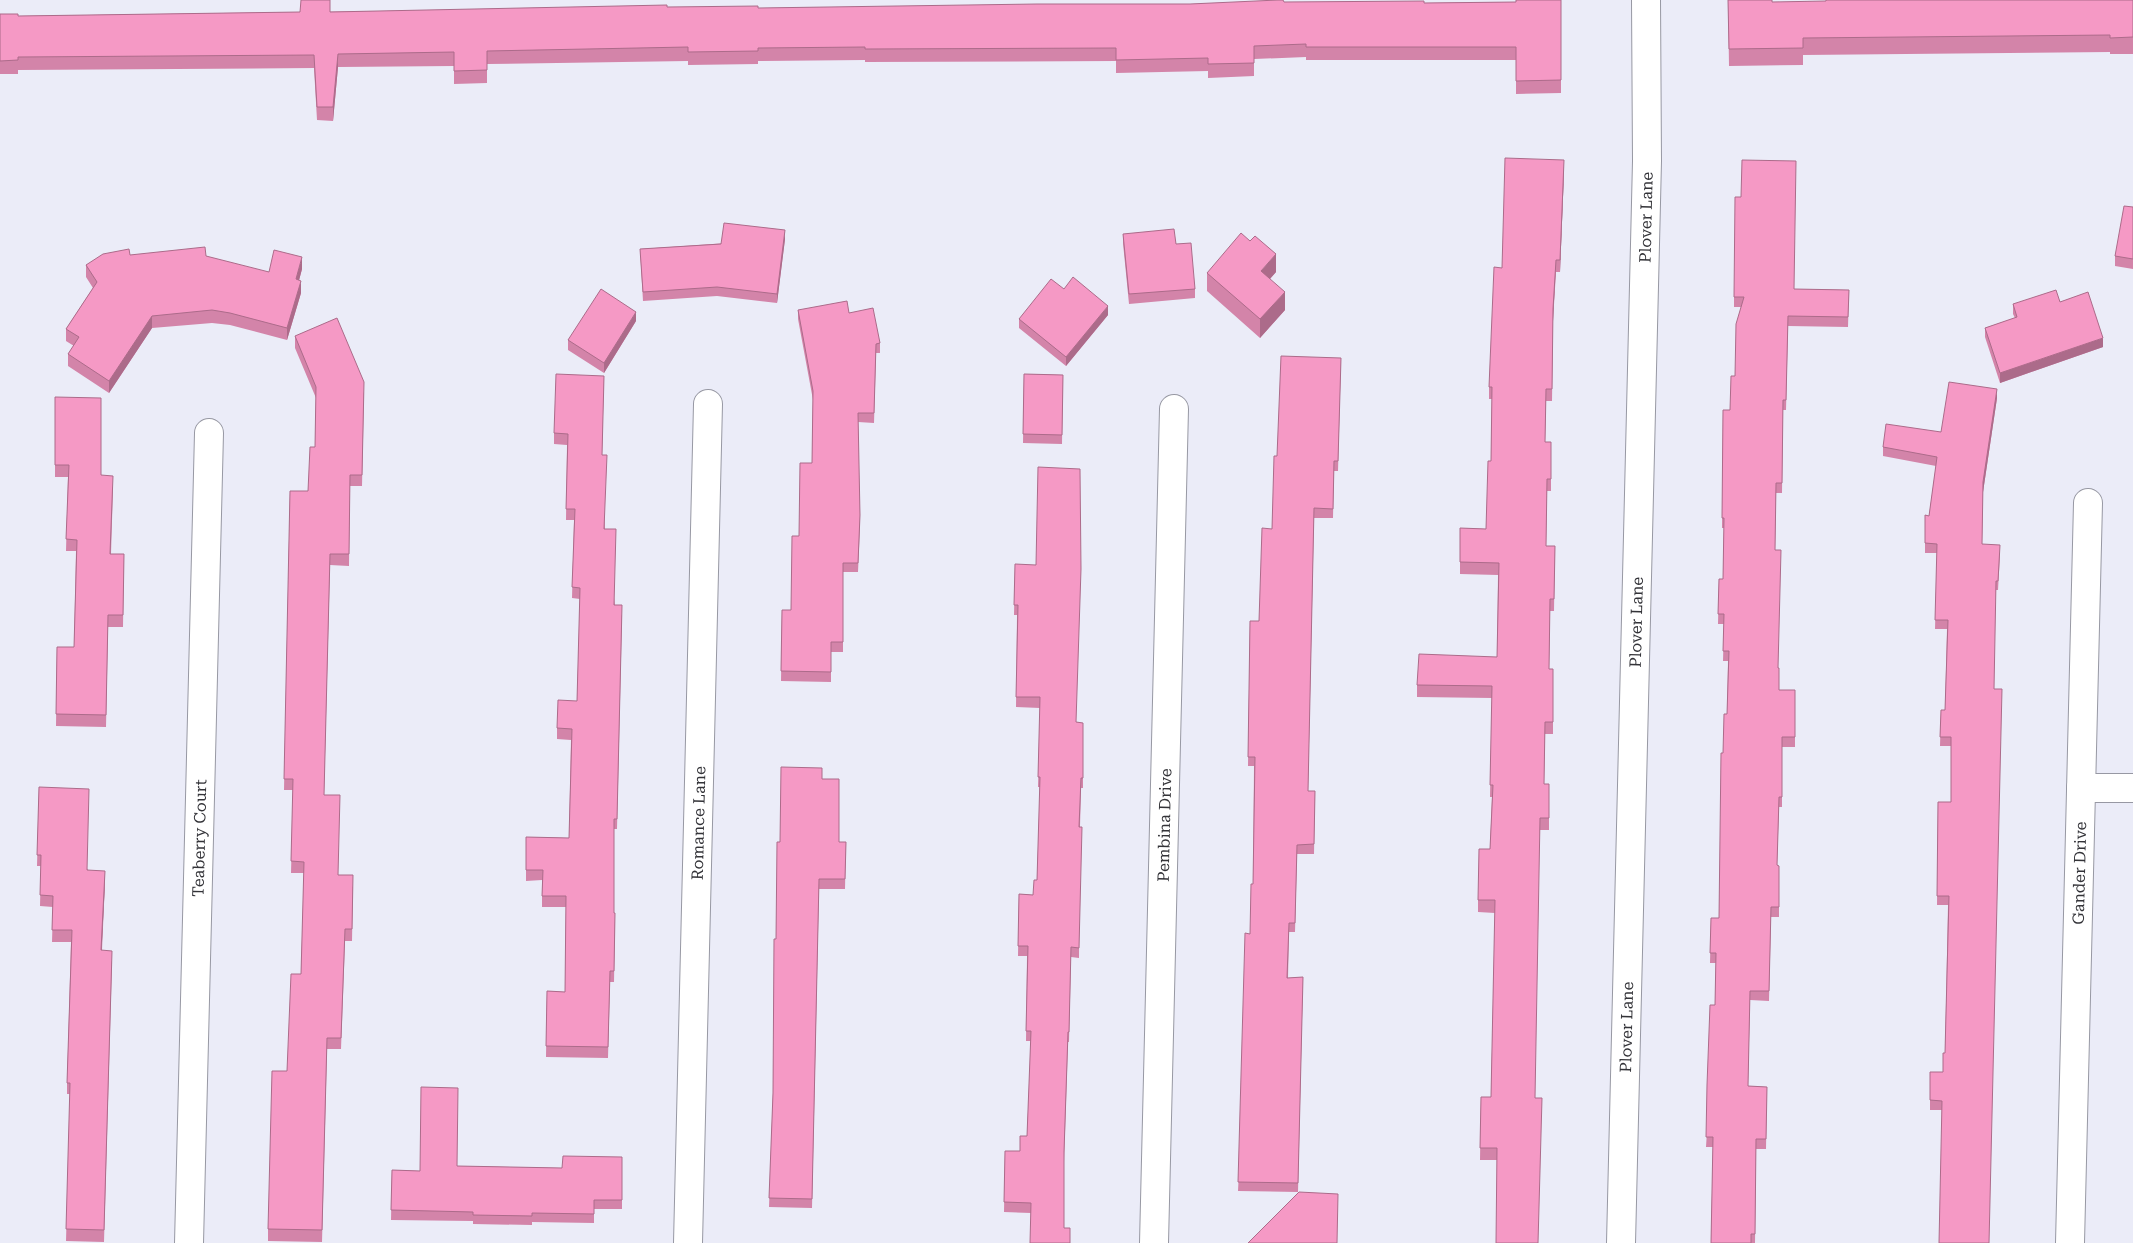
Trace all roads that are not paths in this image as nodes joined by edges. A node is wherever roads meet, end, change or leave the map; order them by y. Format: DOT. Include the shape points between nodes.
graph roads {
  1 [pos="1646,0"];
  2 [pos="708,404"];
  3 [pos="1174,409"];
  4 [pos="209,433"];
  5 [pos="2088,503"];
  6 [pos="2081,788"];
  7 [pos="2133,788"];
  8 [pos="189,1243"];
  9 [pos="688,1243"];
  10 [pos="1154,1243"];
  11 [pos="1621,1243"];
  12 [pos="2070,1243"];
  1 -- 11 [label="street, Plover Lane" via="1648,161"];
  2 -- 9 [label="street, Romance Lane"];
  3 -- 10 [label="street, Pembina Drive"];
  4 -- 8 [label="street, Teaberry Court"];
  5 -- 6 [label="street, Gander Drive"];
  6 -- 7 [label="street"];
  6 -- 12 [label="street, Gander Drive"];
}
